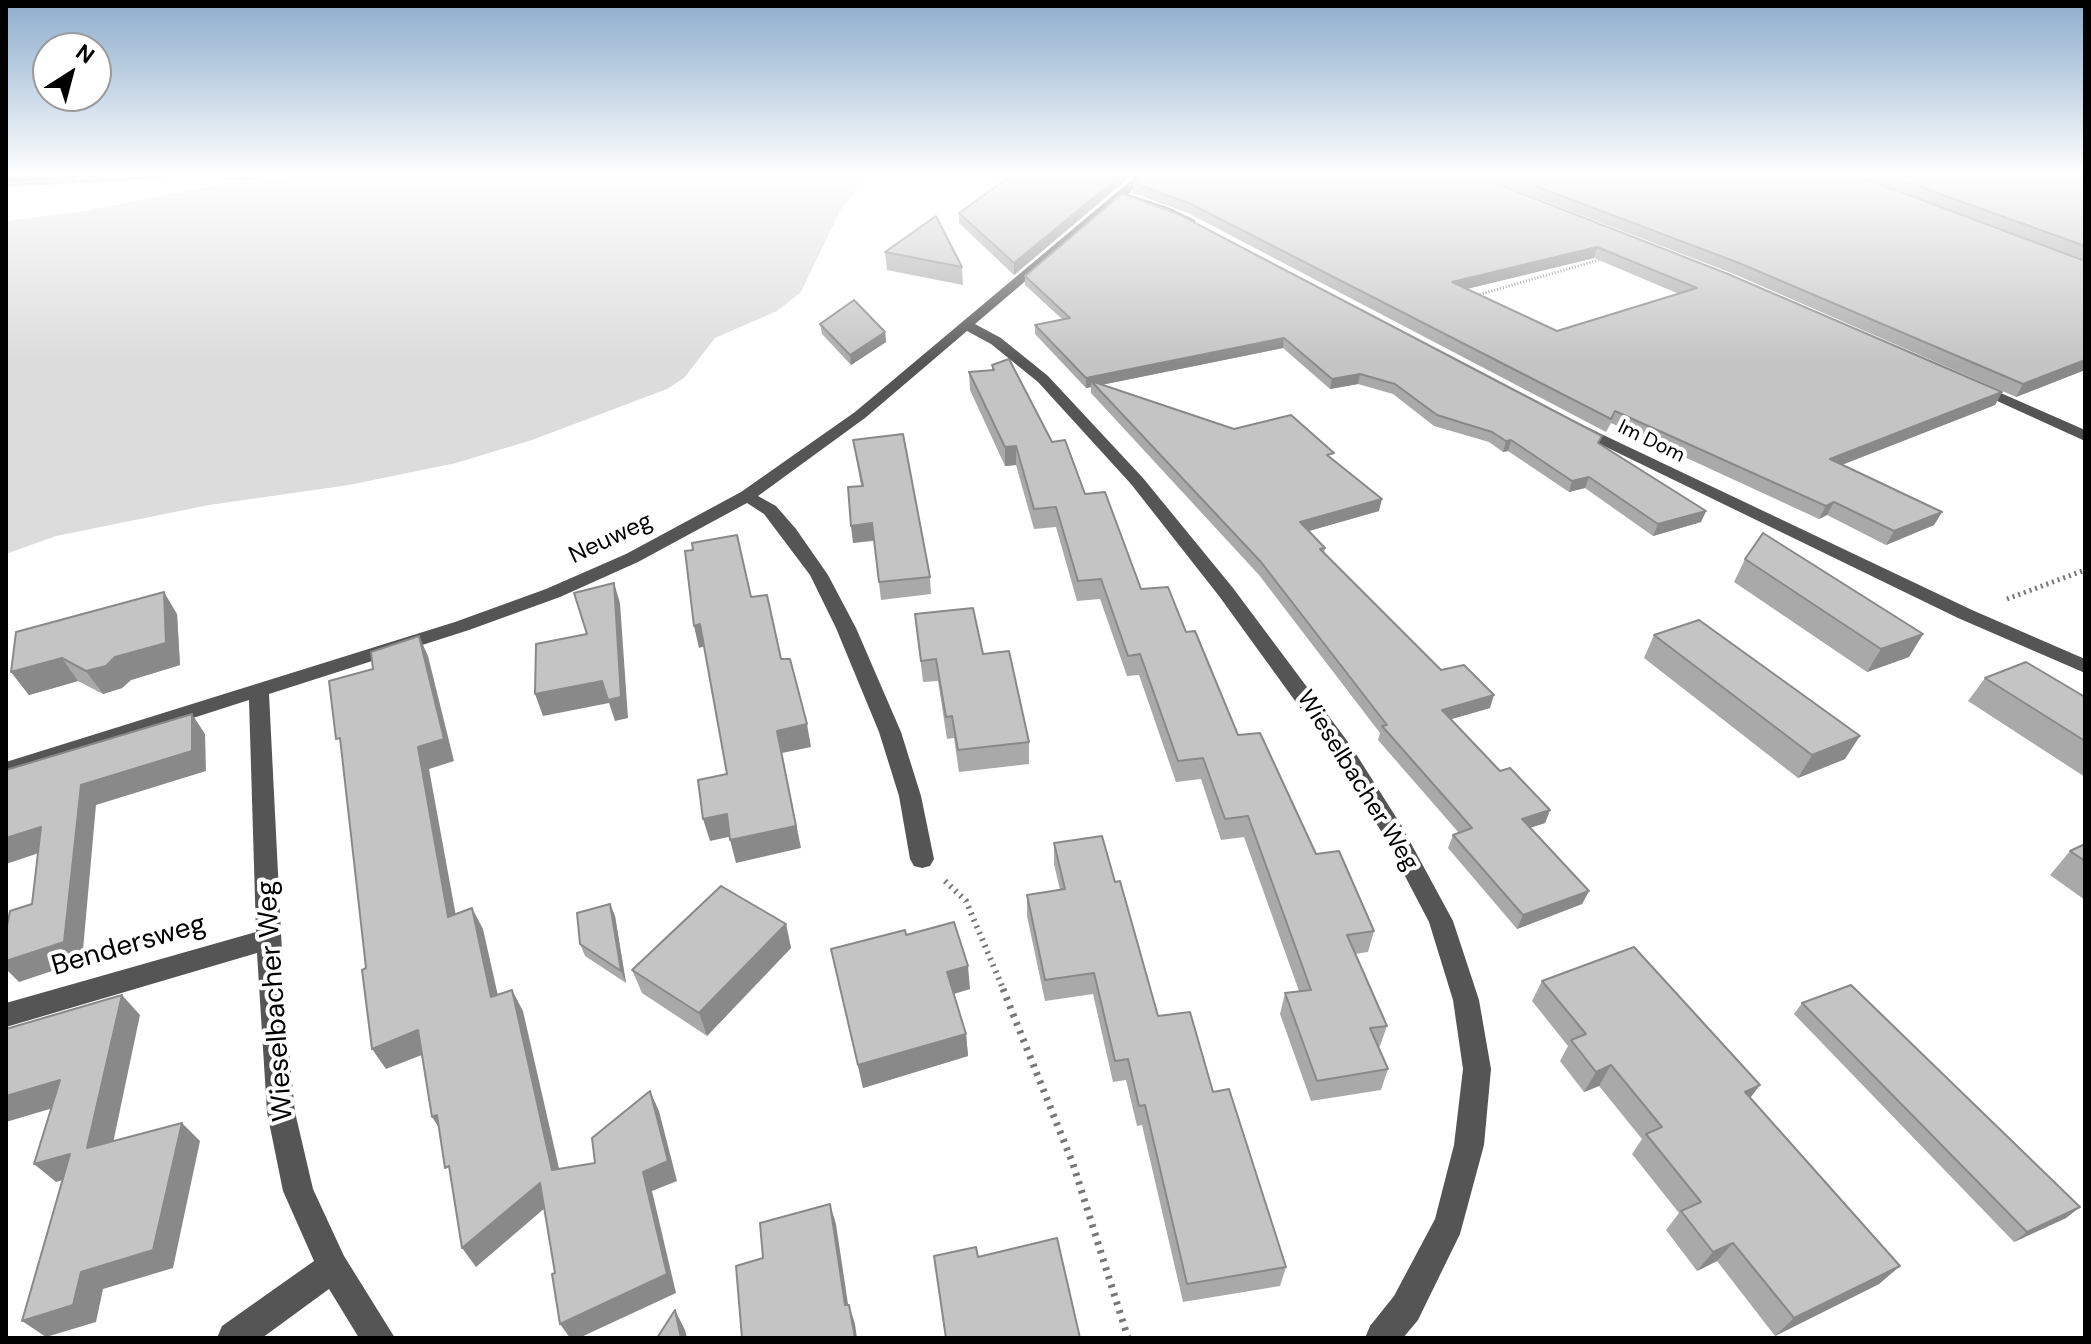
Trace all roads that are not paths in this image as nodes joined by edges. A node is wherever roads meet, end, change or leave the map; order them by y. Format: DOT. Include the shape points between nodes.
graph roads {
  1 [pos="1068,239"];
  2 [pos="965,324"];
  3 [pos="1961,380"];
  4 [pos="1560,419"];
  5 [pos="2085,436"];
  6 [pos="747,496"];
  7 [pos="2085,667"];
  8 [pos="259,691"];
  9 [pos="6,770"];
  10 [pos="922,859"];
  11 [pos="270,939"];
  12 [pos="6,1015"];
  13 [pos="333,1267"];
  14 [pos="234,1338"];
  15 [pos="378,1338"];
  16 [pos="1382,1338"];
  1 -- 2 [label="street, Neuweg"];
  2 -- 6 [label="street, Neuweg" via="860,415"];
  2 -- 16 [label="street, Wieselbacher Weg" via="1043,379 1137,481 1226,592 1343,751 1441,921 1466,1000 1477,1069 1469,1145 1449,1223 1406,1308"];
  3 -- 5 [label="street"];
  4 -- 7 [label="street, Im Dom"];
  6 -- 8 [label="street, Neuweg" via="632,558 553,593"];
  6 -- 10 [label="street" via="770,510 790,533 846,628 890,732"];
  8 -- 9 [label="street, Neuweg"];
  8 -- 11 [label="street, Wieselbacher Weg"];
  11 -- 12 [label="street, Bendersweg"];
  11 -- 13 [label="street, Wieselbacher Weg" via="281,1112 298,1191"];
  13 -- 14 [label="street"];
  13 -- 15 [label="street, Wieselbacher Weg"];
}
